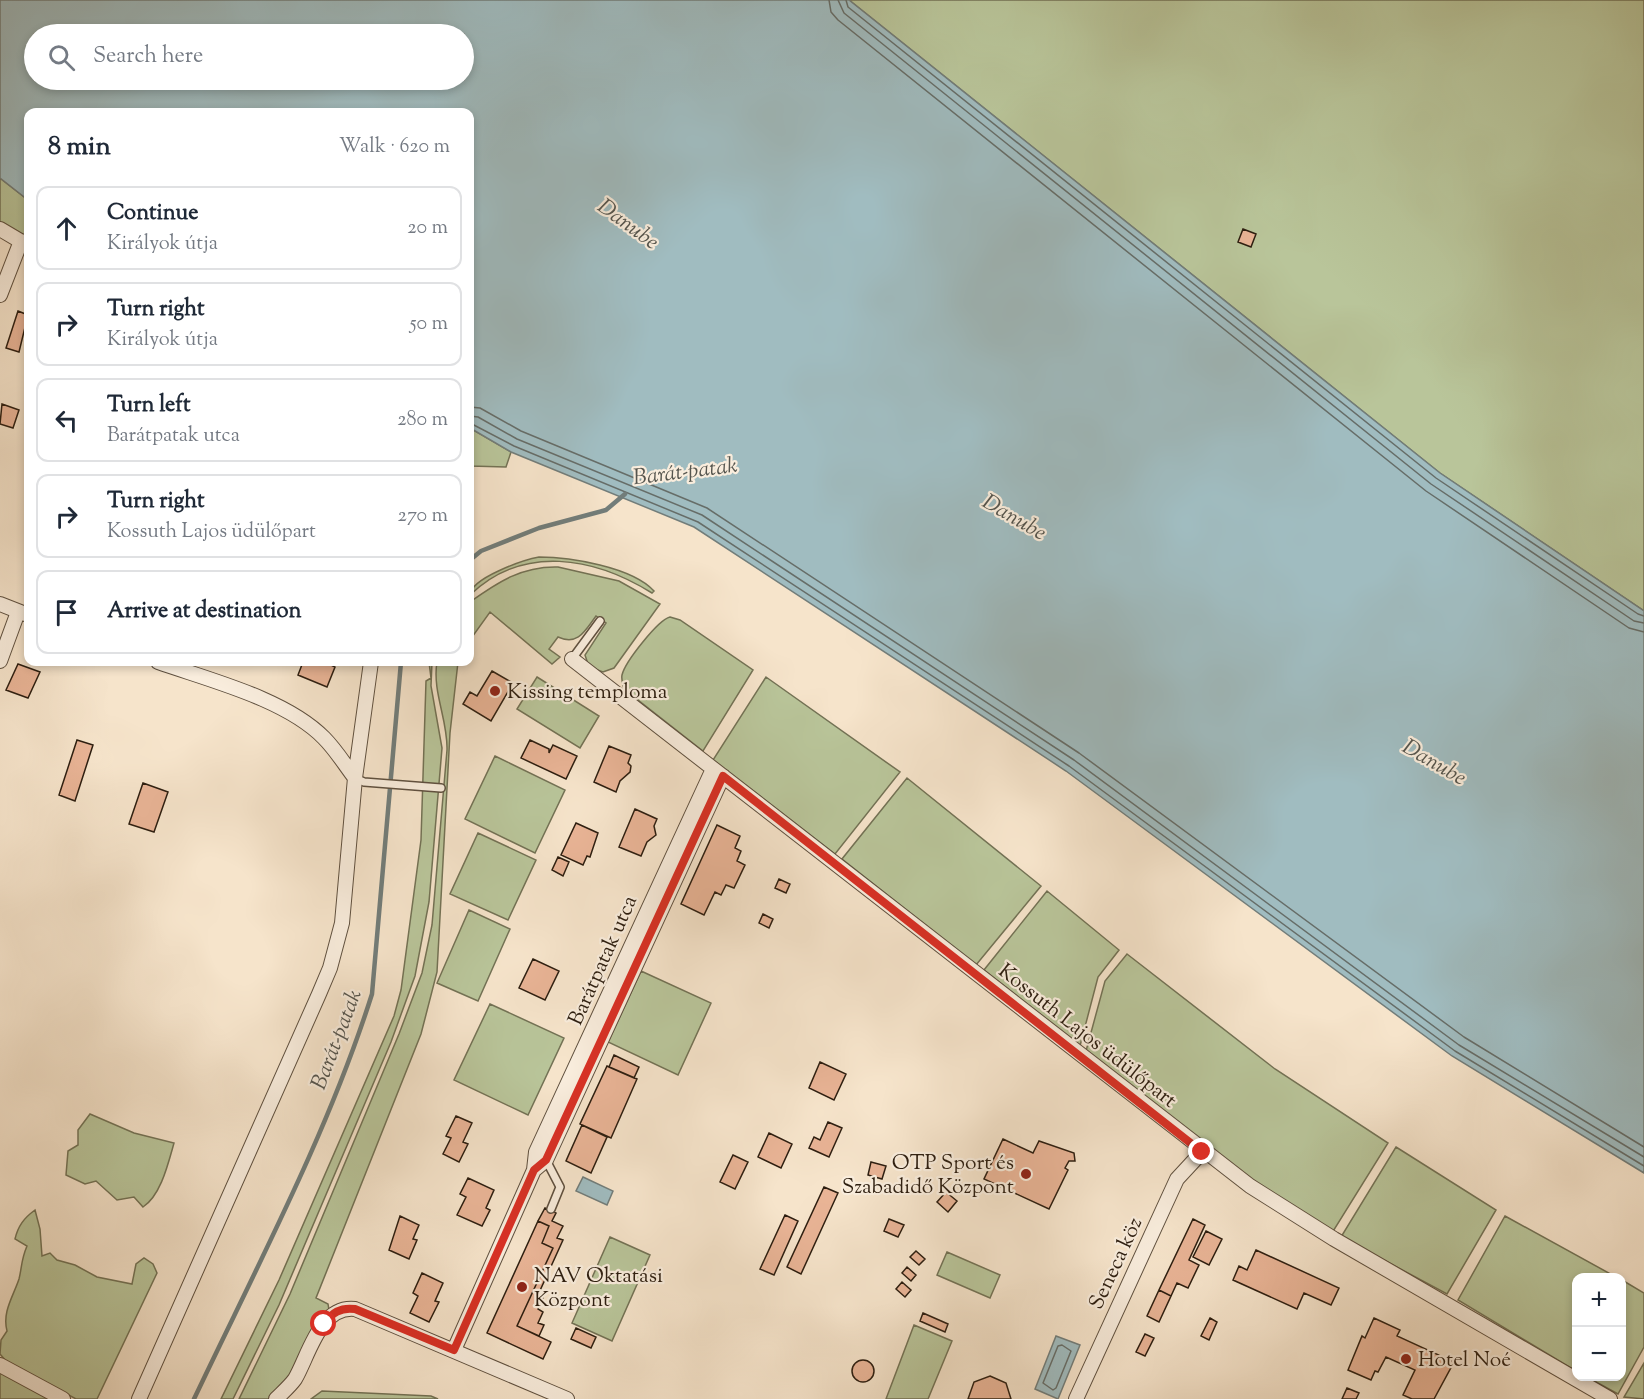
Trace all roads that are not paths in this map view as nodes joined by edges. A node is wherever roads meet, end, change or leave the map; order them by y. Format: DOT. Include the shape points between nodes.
graph roads {
  1 [pos="0,229"];
  2 [pos="24,242"];
  3 [pos="24,245"];
  4 [pos="0,295"];
  5 [pos="0,604"];
  6 [pos="23,613"];
  7 [pos="600,621"];
  8 [pos="572,659"];
  9 [pos="0,661"];
  10 [pos="169,666"];
  11 [pos="370,666"];
  12 [pos="718,772"];
  13 [pos="355,778"];
  14 [pos="441,788"];
  15 [pos="674,869"];
  16 [pos="1202,1152"];
  17 [pos="546,1160"];
  18 [pos="534,1170"];
  19 [pos="551,1209"];
  20 [pos="454,1350"];
  21 [pos="0,1365"];
  22 [pos="63,1399"];
  23 [pos="139,1399"];
  24 [pos="276,1399"];
  25 [pos="567,1399"];
  26 [pos="1076,1399"];
  27 [pos="1610,1399"];
  1 -- 2 [label="street"];
  3 -- 4 [label="street"];
  5 -- 6 [label="street"];
  6 -- 9 [label="street"];
  7 -- 8 [label="lane"];
  8 -- 12 [label="street, Kossuth Lajos üdülőpart"];
  10 -- 13 [label="street" via="295,717 324,738"];
  11 -- 13 [label="street"];
  12 -- 15 [label="street, Barátpatak utca"];
  12 -- 16 [label="street, Kossuth Lajos üdülőpart"];
  13 -- 14 [label="lane"];
  13 -- 23 [label="street" via="342,923 330,968"];
  15 -- 17 [label="street, Barátpatak utca"];
  15 -- 18 [label="street, Barátpatak utca" via="536,1152"];
  16 -- 26 [label="street, Seneca köz" via="1178,1179"];
  16 -- 27 [label="street, Kossuth Lajos üdülőpart" via="1334,1239"];
  17 -- 18 [label="street, Barátpatak utca"];
  17 -- 19 [label="lane" via="560,1187"];
  18 -- 20 [label="street, Barátpatak utca"];
  20 -- 24 [label="street" via="344,1308 324,1324 294,1381"];
  20 -- 25 [label="street"];
  21 -- 22 [label="street"];
}
